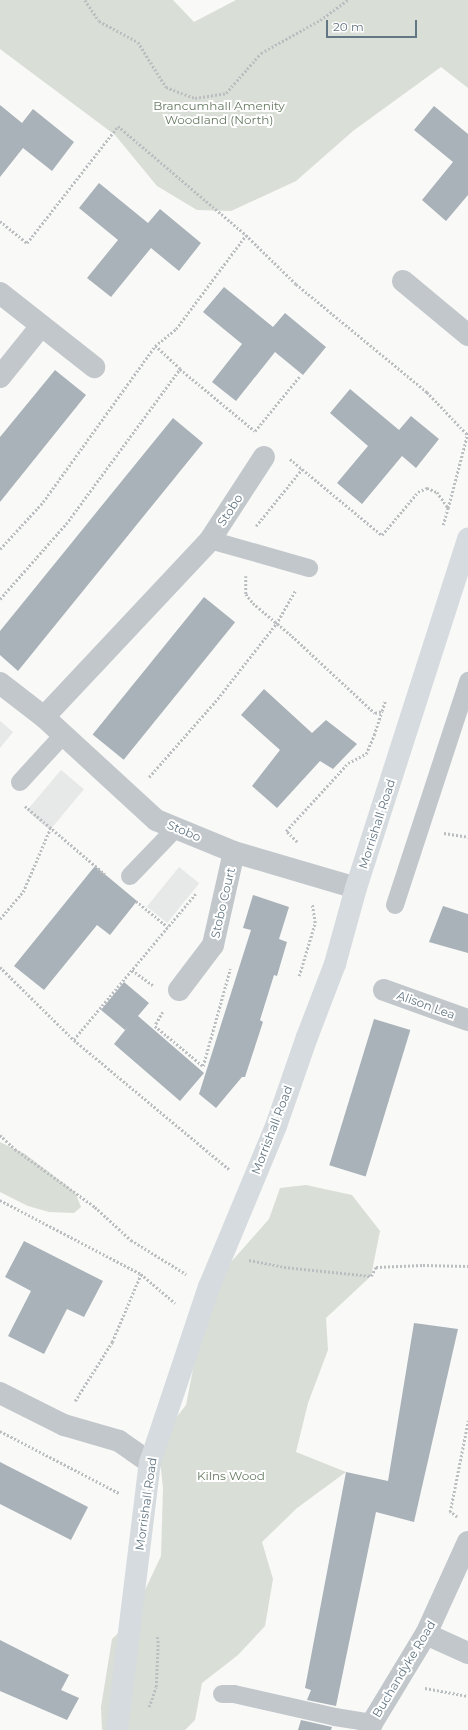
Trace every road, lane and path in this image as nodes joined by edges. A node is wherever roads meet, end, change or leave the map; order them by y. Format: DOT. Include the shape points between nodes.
graph roads {
  1 [pos="85,0"];
  2 [pos="348,0"];
  3 [pos="0,221"];
  4 [pos="246,235"];
  5 [pos="403,281"];
  6 [pos="0,293"];
  7 [pos="42,326"];
  8 [pos="468,335"];
  9 [pos="155,346"];
  10 [pos="94,367"];
  11 [pos="0,376"];
  12 [pos="299,377"];
  13 [pos="255,431"];
  14 [pos="468,433"];
  15 [pos="264,457"];
  16 [pos="302,469"];
  17 [pos="448,508"];
  18 [pos="442,531"];
  19 [pos="382,535"];
  20 [pos="468,538"];
  21 [pos="210,540"];
  22 [pos="0,549"];
  23 [pos="245,550"];
  24 [pos="309,568"];
  25 [pos="0,599"];
  26 [pos="276,624"];
  27 [pos="468,681"];
  28 [pos="0,683"];
  29 [pos="387,696"];
  30 [pos="382,711"];
  31 [pos="44,717"];
  32 [pos="63,735"];
  33 [pos="20,782"];
  34 [pos="132,797"];
  35 [pos="20,802"];
  36 [pos="176,828"];
  37 [pos="50,829"];
  38 [pos="234,852"];
  39 [pos="303,872"];
  40 [pos="130,876"];
  41 [pos="108,877"];
  42 [pos="356,888"];
  43 [pos="197,892"];
  44 [pos="132,897"];
  45 [pos="311,897"];
  46 [pos="396,905"];
  47 [pos="0,920"];
  48 [pos="168,927"];
  49 [pos="231,964"];
  50 [pos="0,967"];
  51 [pos="132,970"];
  52 [pos="299,978"];
  53 [pos="154,986"];
  54 [pos="384,990"];
  55 [pos="173,998"];
  56 [pos="468,1020"];
  57 [pos="74,1040"];
  58 [pos="0,1135"];
  59 [pos="232,1172"];
  60 [pos="0,1200"];
  61 [pos="246,1259"];
  62 [pos="468,1266"];
  63 [pos="141,1274"];
  64 [pos="209,1287"];
  65 [pos="176,1304"];
  66 [pos="0,1394"];
  67 [pos="70,1407"];
  68 [pos="468,1421"];
  69 [pos="0,1432"];
  70 [pos="150,1463"];
  71 [pos="123,1495"];
  72 [pos="462,1519"];
  73 [pos="468,1542"];
  74 [pos="155,1630"];
  75 [pos="426,1634"];
  76 [pos="468,1653"];
  77 [pos="395,1684"];
  78 [pos="222,1694"];
  79 [pos="468,1696"];
  80 [pos="148,1707"];
  81 [pos="370,1726"];
  82 [pos="117,1730"];
  1 -- 2 [label="path" via="99,21 138,42 166,87 195,98 226,93 261,53 320,20"];
  3 -- 4 [label="path" via="27,243 118,126"];
  4 -- 9 [label="path" via="176,329"];
  4 -- 14 [label="path" via="296,284 427,392"];
  5 -- 8 [label="street"];
  6 -- 7 [label="street"];
  7 -- 10 [label="street"];
  7 -- 11 [label="street"];
  9 -- 22 [label="path" via="43,502"];
  9 -- 25 [label="path" via="180,369 66,524"];
  12 -- 13 [label="path"];
  14 -- 17 [label="path"];
  15 -- 21 [label="street, Stobo"];
  16 -- 23 [label="path" via="251,532"];
  17 -- 18 [label="path"];
  17 -- 19 [label="path" via="437,492 427,488 418,492"];
  20 -- 42 [label="street, Morrishall Road"];
  21 -- 23 [label="lane"];
  21 -- 31 [label="street, Stobo"];
  23 -- 24 [label="lane"];
  23 -- 26 [label="path" via="246,594"];
  24 -- 26 [label="path"];
  26 -- 30 [label="path" via="375,713"];
  26 -- 34 [label="path" via="216,702"];
  27 -- 46 [label="lane"];
  28 -- 31 [label="street, Stobo"];
  29 -- 30 [label="path"];
  30 -- 39 [label="path" via="366,754 348,764 286,831 306,849"];
  31 -- 32 [label="street, Stobo"];
  32 -- 33 [label="lane"];
  32 -- 34 [label="street, Stobo"];
  34 -- 36 [label="street, Stobo" via="156,820"];
  35 -- 41 [label="path"];
  36 -- 38 [label="street, Stobo"];
  36 -- 40 [label="lane"];
  37 -- 47 [label="path" via="23,892"];
  38 -- 39 [label="street, Stobo"];
  38 -- 55 [label="street, Stobo Court" via="213,946"];
  39 -- 42 [label="street, Stobo"];
  42 -- 64 [label="street, Morrishall Road" via="335,964 276,1126"];
  43 -- 48 [label="path"];
  44 -- 48 [label="path"];
  45 -- 52 [label="path" via="315,923"];
  48 -- 51 [label="path"];
  49 -- 55 [label="path" via="203,1066 155,1026"];
  50 -- 57 [label="path"];
  51 -- 53 [label="path"];
  51 -- 57 [label="path"];
  54 -- 56 [label="street, Alison Lea"];
  57 -- 59 [label="path"];
  58 -- 64 [label="path" via="15,1149 95,1207 131,1240"];
  60 -- 63 [label="path"];
  61 -- 62 [label="path" via="284,1267 371,1276 376,1267 424,1264"];
  63 -- 65 [label="path"];
  63 -- 67 [label="path" via="112,1342"];
  64 -- 70 [label="street, Morrishall Road"];
  66 -- 70 [label="street" via="64,1425 119,1441"];
  68 -- 72 [label="path" via="450,1512"];
  69 -- 71 [label="path"];
  70 -- 82 [label="street, Morrishall Road"];
  73 -- 75 [label="street, Buchandyke Road"];
  74 -- 80 [label="path" via="158,1643 156,1687"];
  75 -- 76 [label="street"];
  75 -- 77 [label="street, Buchandyke Road"];
  77 -- 79 [label="path"];
  77 -- 81 [label="street, Buchandyke Road"];
  78 -- 81 [label="lane" via="234,1694"];
}
